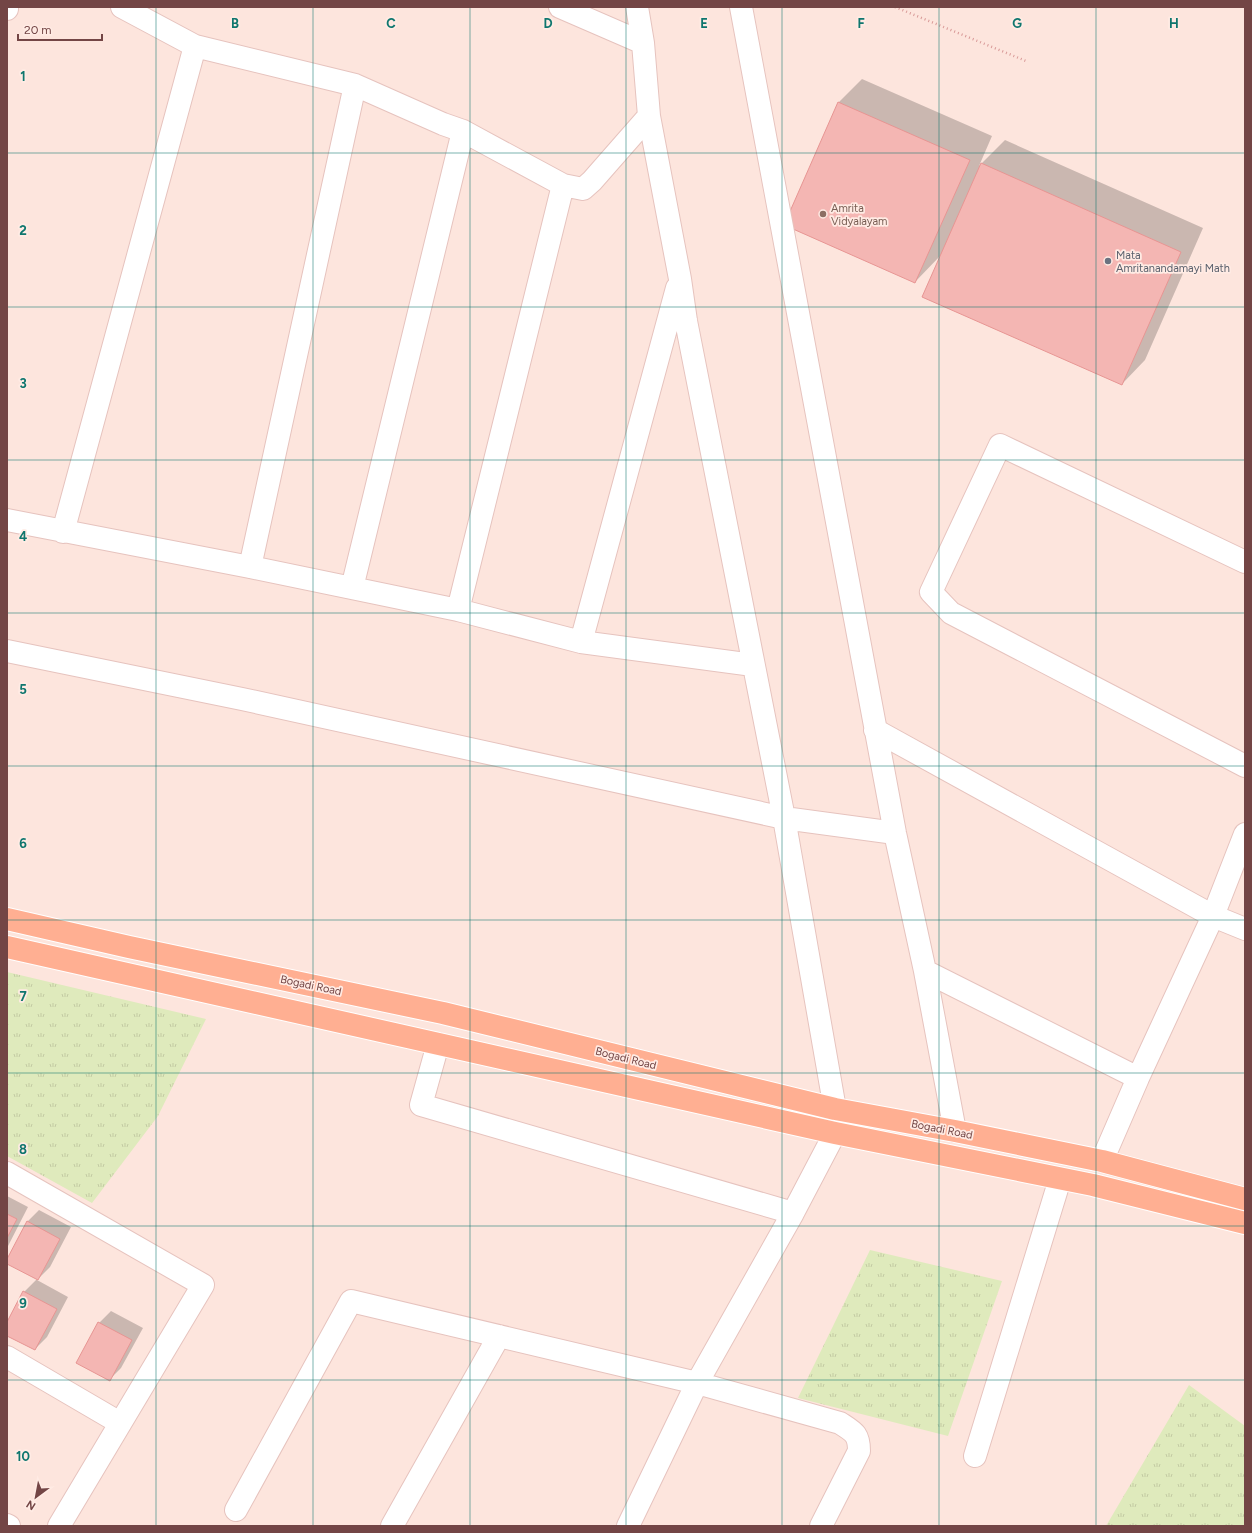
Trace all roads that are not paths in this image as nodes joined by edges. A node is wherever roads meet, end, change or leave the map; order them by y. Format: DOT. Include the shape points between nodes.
graph roads {
  1 [pos="122,7"];
  2 [pos="560,7"];
  3 [pos="637,7"];
  4 [pos="741,7"];
  5 [pos="643,43"];
  6 [pos="195,46"];
  7 [pos="355,85"];
  8 [pos="649,116"];
  9 [pos="463,131"];
  10 [pos="563,185"];
  11 [pos="680,279"];
  12 [pos="7,520"];
  13 [pos="63,532"];
  14 [pos="1245,562"];
  15 [pos="250,567"];
  16 [pos="352,588"];
  17 [pos="458,610"];
  18 [pos="581,642"];
  19 [pos="7,651"];
  20 [pos="754,665"];
  21 [pos="875,730"];
  22 [pos="1245,766"];
  23 [pos="784,818"];
  24 [pos="895,833"];
  25 [pos="1245,834"];
  26 [pos="1213,916"];
  27 [pos="7,919"];
  28 [pos="1245,929"];
  29 [pos="7,947"];
  30 [pos="925,971"];
  31 [pos="438,1044"];
  32 [pos="1138,1078"];
  33 [pos="835,1109"];
  34 [pos="955,1130"];
  35 [pos="835,1133"];
  36 [pos="1102,1161"];
  37 [pos="7,1173"];
  38 [pos="1060,1179"];
  39 [pos="1245,1199"];
  40 [pos="794,1213"];
  41 [pos="1245,1223"];
  42 [pos="499,1336"];
  43 [pos="7,1357"];
  44 [pos="697,1383"];
  45 [pos="120,1423"];
  46 [pos="975,1456"];
  47 [pos="236,1510"];
  48 [pos="59,1526"];
  49 [pos="392,1526"];
  50 [pos="628,1526"];
  51 [pos="822,1526"];
  1 -- 6 [label="street"];
  2 -- 5 [label="street"];
  3 -- 5 [label="street"];
  4 -- 21 [label="street"];
  5 -- 8 [label="street"];
  6 -- 7 [label="street"];
  6 -- 13 [label="street"];
  7 -- 9 [label="street"];
  7 -- 15 [label="street"];
  8 -- 10 [label="street" via="583,189"];
  8 -- 11 [label="street"];
  9 -- 10 [label="street"];
  9 -- 16 [label="street"];
  10 -- 17 [label="street"];
  11 -- 18 [label="street"];
  11 -- 20 [label="street" via="686,321"];
  12 -- 13 [label="street"];
  13 -- 15 [label="street"];
  14 -- 22 [label="street" via="1000,445 931,592 951,613"];
  15 -- 16 [label="street"];
  16 -- 17 [label="street"];
  17 -- 18 [label="street"];
  18 -- 20 [label="street"];
  19 -- 23 [label="street" via="234,697"];
  20 -- 23 [label="street"];
  21 -- 24 [label="street"];
  21 -- 26 [label="street"];
  23 -- 24 [label="street"];
  23 -- 33 [label="street"];
  24 -- 30 [label="street"];
  25 -- 26 [label="street"];
  26 -- 28 [label="street"];
  26 -- 32 [label="street"];
  27 -- 33 [label="main road, Bogadi Road" via="443,1013"];
  29 -- 31 [label="main road"];
  30 -- 32 [label="street"];
  30 -- 34 [label="street"];
  31 -- 35 [label="main road"];
  31 -- 40 [label="street" via="421,1105"];
  32 -- 36 [label="street"];
  33 -- 34 [label="main road, Bogadi Road"];
  33 -- 35 [label="street"];
  34 -- 36 [label="main road, Bogadi Road"];
  35 -- 38 [label="main road"];
  35 -- 40 [label="street"];
  36 -- 39 [label="main road, Bogadi Road"];
  37 -- 45 [label="street" via="203,1285"];
  38 -- 41 [label="main road"];
  38 -- 46 [label="street"];
  40 -- 44 [label="street"];
  42 -- 44 [label="street"];
  42 -- 47 [label="street" via="351,1301"];
  42 -- 49 [label="street"];
  43 -- 45 [label="street"];
  44 -- 50 [label="street"];
  44 -- 51 [label="street" via="840,1423 855,1433 860,1451"];
  45 -- 48 [label="street"];
}
